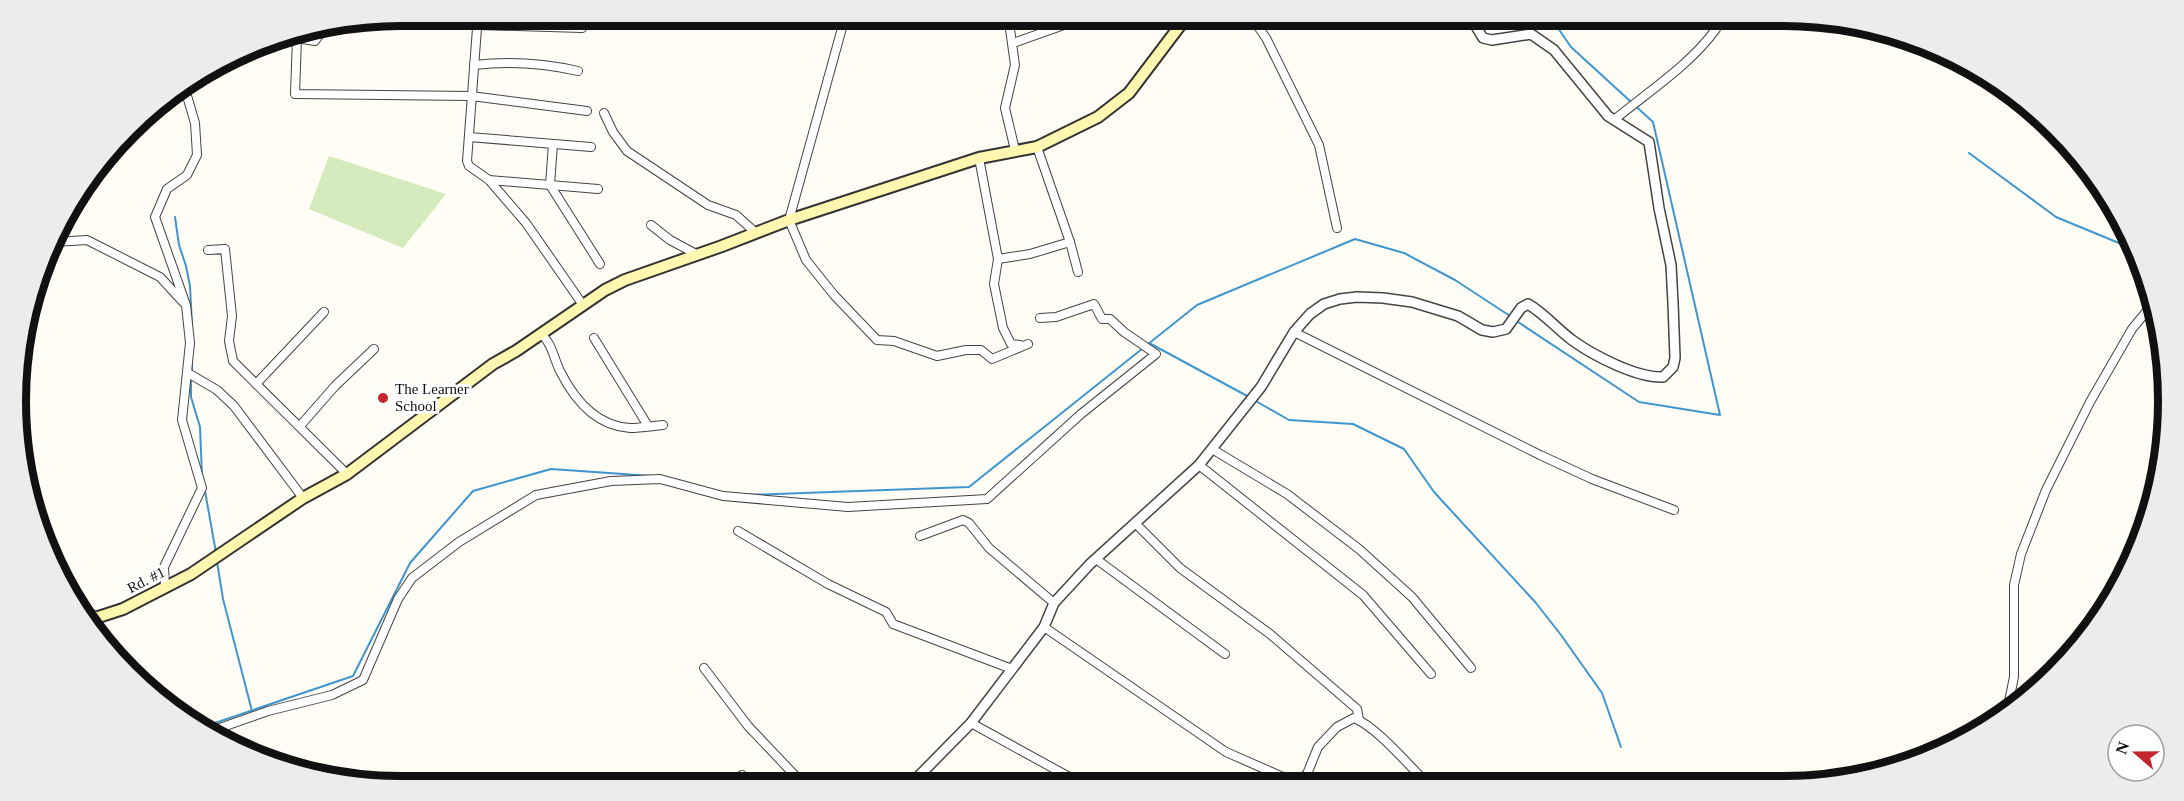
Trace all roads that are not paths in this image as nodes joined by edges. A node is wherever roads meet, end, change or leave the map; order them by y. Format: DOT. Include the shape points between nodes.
graph roads {
  1 [pos="478,26"];
  2 [pos="513,26"];
  3 [pos="1010,26"];
  4 [pos="1061,26"];
  5 [pos="1180,26"];
  6 [pos="1258,26"];
  7 [pos="1476,26"];
  8 [pos="1716,26"];
  9 [pos="582,28"];
  10 [pos="842,28"];
  11 [pos="320,34"];
  12 [pos="300,39"];
  13 [pos="297,40"];
  14 [pos="1012,43"];
  15 [pos="474,65"];
  16 [pos="578,71"];
  17 [pos="186,93"];
  18 [pos="471,96"];
  19 [pos="587,111"];
  20 [pos="604,113"];
  21 [pos="1614,120"];
  22 [pos="469,137"];
  23 [pos="554,144"];
  24 [pos="591,147"];
  25 [pos="1036,147"];
  26 [pos="1015,150"];
  27 [pos="979,158"];
  28 [pos="489,180"];
  29 [pos="550,185"];
  30 [pos="598,189"];
  31 [pos="789,220"];
  32 [pos="651,225"];
  33 [pos="1337,228"];
  34 [pos="756,233"];
  35 [pos="61,242"];
  36 [pos="1070,242"];
  37 [pos="208,250"];
  38 [pos="698,255"];
  39 [pos="998,259"];
  40 [pos="600,264"];
  41 [pos="1078,272"];
  42 [pos="583,304"];
  43 [pos="186,305"];
  44 [pos="2148,310"];
  45 [pos="324,312"];
  46 [pos="1040,318"];
  47 [pos="1294,332"];
  48 [pos="542,333"];
  49 [pos="594,338"];
  50 [pos="374,349"];
  51 [pos="188,373"];
  52 [pos="256,384"];
  53 [pos="663,425"];
  54 [pos="300,426"];
  55 [pos="648,426"];
  56 [pos="1212,449"];
  57 [pos="1199,465"];
  58 [pos="347,474"];
  59 [pos="303,498"];
  60 [pos="1674,510"];
  61 [pos="1135,523"];
  62 [pos="738,531"];
  63 [pos="920,536"];
  64 [pos="1096,559"];
  65 [pos="165,587"];
  66 [pos="1054,603"];
  67 [pos="93,614"];
  68 [pos="98,617"];
  69 [pos="1044,627"];
  70 [pos="1225,654"];
  71 [pos="704,668"];
  72 [pos="1471,668"];
  73 [pos="1012,669"];
  74 [pos="1431,674"];
  75 [pos="2009,700"];
  76 [pos="1359,720"];
  77 [pos="971,723"];
  78 [pos="219,728"];
  79 [pos="795,776"];
  80 [pos="919,776"];
  81 [pos="1067,776"];
  82 [pos="1281,776"];
  83 [pos="1304,776"];
  84 [pos="1420,776"];
  1 -- 15 [label="street"];
  2 -- 9 [label="street"];
  3 -- 14 [label="street"];
  4 -- 14 [label="street"];
  5 -- 25 [label="main road, Rd. #1" via="1129,93 1098,117"];
  6 -- 33 [label="street" via="1319,145"];
  7 -- 21 [label="street" via="1483,38 1492,40 1532,34 1554,50"];
  8 -- 21 [label="street" via="1704,45"];
  10 -- 31 [label="street"];
  11 -- 12 [label="street" via="315,42"];
  13 -- 18 [label="street" via="296,93"];
  14 -- 26 [label="street" via="1015,65 1005,108"];
  15 -- 16 [label="street" via="502,62"];
  15 -- 18 [label="street"];
  17 -- 43 [label="street" via="195,123 197,155 187,175 167,189 155,217"];
  18 -- 19 [label="street"];
  18 -- 22 [label="street"];
  20 -- 34 [label="street" via="627,151 708,205 736,215"];
  21 -- 47 [label="street" via="1649,142 1671,265 1676,345 1673,368 1664,377 1646,376 1592,353 1528,304 1506,329 1493,332 1412,302 1357,297 1324,304"];
  22 -- 23 [label="street"];
  22 -- 28 [label="street" via="469,166"];
  23 -- 24 [label="street"];
  23 -- 29 [label="street"];
  25 -- 26 [label="main road, Rd. #1"];
  25 -- 36 [label="street"];
  26 -- 27 [label="main road, Rd. #1"];
  27 -- 31 [label="main road, Rd. #1"];
  27 -- 39 [label="street"];
  28 -- 29 [label="street"];
  28 -- 42 [label="street" via="526,223"];
  29 -- 30 [label="street"];
  29 -- 40 [label="street"];
  31 -- 34 [label="main road, Rd. #1"];
  31 -- 39 [label="street" via="806,260 877,340 894,341 937,356 981,350 992,359 1025,345 1011,344 1003,328 994,284"];
  32 -- 38 [label="street"];
  34 -- 38 [label="main road, Rd. #1"];
  35 -- 43 [label="street" via="87,240 118,255 160,277"];
  36 -- 39 [label="street"];
  36 -- 41 [label="street"];
  37 -- 52 [label="street" via="225,249 233,361"];
  38 -- 42 [label="main road, Rd. #1" via="625,280"];
  42 -- 48 [label="main road, Rd. #1"];
  43 -- 51 [label="street"];
  44 -- 75 [label="street" via="2132,329 2090,402 2046,490 2021,554 2014,585 2014,677"];
  45 -- 52 [label="street"];
  46 -- 78 [label="street" via="1056,317 1094,304 1102,319 1110,318 1156,354 1081,414 987,499 848,507 723,496 660,479 611,481 536,495 459,542 412,578 398,599 363,680 332,695"];
  47 -- 56 [label="street" via="1261,387"];
  47 -- 60 [label="street" via="1540,455"];
  48 -- 55 [label="street" via="560,372 589,413 617,426"];
  48 -- 58 [label="main road, Rd. #1" via="493,364"];
  49 -- 55 [label="street"];
  50 -- 54 [label="street"];
  51 -- 59 [label="street" via="217,390 234,406"];
  51 -- 65 [label="street" via="182,420 202,488 164,567"];
  52 -- 54 [label="street"];
  53 -- 55 [label="street"];
  54 -- 58 [label="street"];
  56 -- 57 [label="street"];
  56 -- 72 [label="street" via="1287,494 1359,549 1412,597"];
  57 -- 61 [label="street"];
  57 -- 74 [label="street" via="1363,594"];
  58 -- 59 [label="main road, Rd. #1"];
  59 -- 65 [label="main road, Rd. #1" via="219,556"];
  61 -- 64 [label="street"];
  61 -- 76 [label="street" via="1180,568 1270,634 1357,709"];
  62 -- 73 [label="street" via="828,584 886,612 893,624"];
  63 -- 66 [label="street" via="963,520 969,523 989,548"];
  64 -- 66 [label="street"];
  64 -- 70 [label="street"];
  65 -- 68 [label="main road, Rd. #1"];
  66 -- 69 [label="street"];
  67 -- 68 [label="street"];
  69 -- 73 [label="street"];
  69 -- 82 [label="street" via="1226,752"];
  71 -- 79 [label="street" via="748,726"];
  73 -- 77 [label="street"];
  76 -- 83 [label="street" via="1354,718 1337,727 1318,747"];
  76 -- 84 [label="street"];
  77 -- 80 [label="street"];
  77 -- 81 [label="street"];
}
